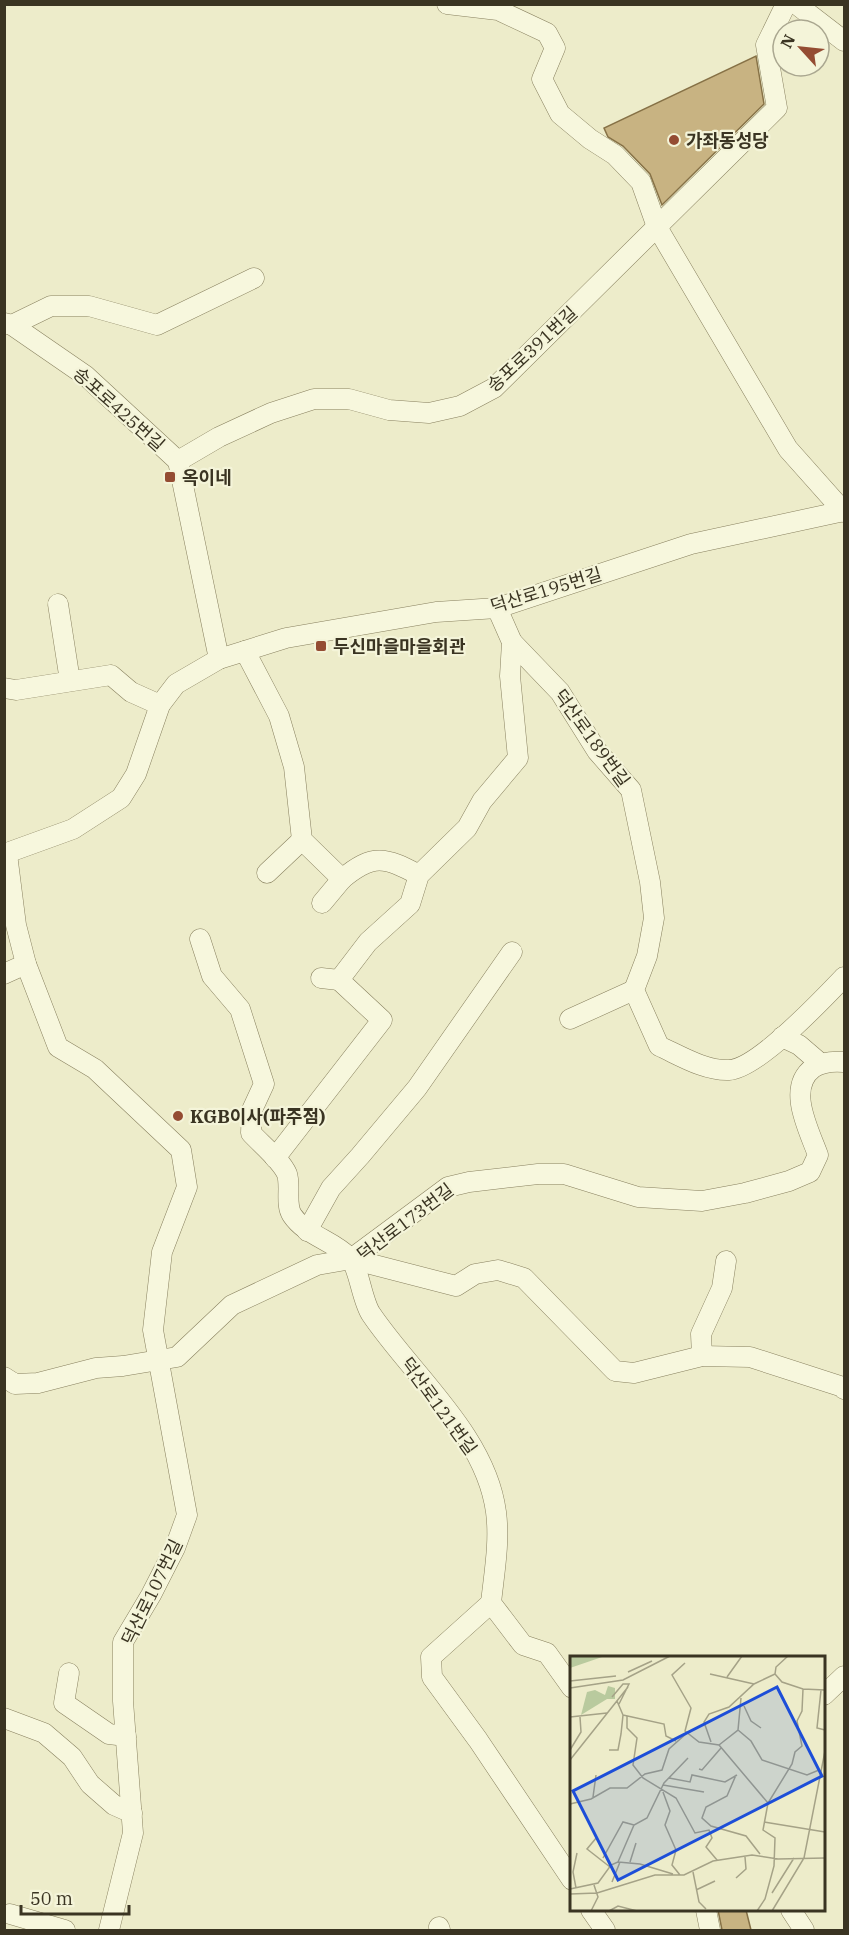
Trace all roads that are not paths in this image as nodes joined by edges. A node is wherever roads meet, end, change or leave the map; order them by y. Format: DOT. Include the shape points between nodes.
graph roads {
  1 [pos="447,4"];
  2 [pos="786,4"];
  3 [pos="796,4"];
  4 [pos="842,31"];
  5 [pos="657,227"];
  6 [pos="254,278"];
  7 [pos="8,324"];
  8 [pos="178,461"];
  9 [pos="844,512"];
  10 [pos="58,603"];
  11 [pos="497,608"];
  12 [pos="512,642"];
  13 [pos="245,651"];
  14 [pos="219,659"];
  15 [pos="70,681"];
  16 [pos="4,688"];
  17 [pos="160,705"];
  18 [pos="302,840"];
  19 [pos="6,854"];
  20 [pos="267,873"];
  21 [pos="419,875"];
  22 [pos="342,879"];
  23 [pos="322,903"];
  24 [pos="200,939"];
  25 [pos="512,952"];
  26 [pos="26,964"];
  27 [pos="4,974"];
  28 [pos="844,977"];
  29 [pos="634,990"];
  30 [pos="570,1019"];
  31 [pos="782,1037"];
  32 [pos="844,1062"];
  33 [pos="820,1063"];
  34 [pos="275,1158"];
  35 [pos="307,1231"];
  36 [pos="351,1259"];
  37 [pos="726,1261"];
  38 [pos="702,1356"];
  39 [pos="159,1361"];
  40 [pos="4,1377"];
  41 [pos="844,1389"];
  42 [pos="491,1603"];
  43 [pos="69,1673"];
  44 [pos="844,1676"];
  45 [pos="570,1685"];
  46 [pos="825,1694"];
  47 [pos="4,1718"];
  48 [pos="126,1736"];
  49 [pos="132,1813"];
  50 [pos="570,1877"];
  51 [pos="592,1911"];
  52 [pos="706,1911"];
  53 [pos="792,1911"];
  54 [pos="10,1914"];
  55 [pos="64,1930"];
  56 [pos="109,1930"];
  57 [pos="604,1930"];
  58 [pos="710,1930"];
  59 [pos="804,1930"];
  1 -- 5 [label="street" via="498,10 547,33 555,48 542,79 560,114 615,155 641,182"];
  2 -- 5 [label="street, 송포로391번길" via="766,45 777,108"];
  3 -- 4 [label="street"];
  5 -- 8 [label="street, 송포로391번길" via="494,388 460,406 429,413 389,410 349,399 314,399 271,413"];
  5 -- 9 [label="street" via="788,449"];
  6 -- 7 [label="street, 송포로425번길" via="157,325 89,306 51,306"];
  7 -- 8 [label="street, 송포로425번길" via="86,376"];
  8 -- 14 [label="street, 송포로425번길"];
  9 -- 11 [label="street, 덕산로195번길" via="691,544"];
  10 -- 15 [label="street"];
  11 -- 12 [label="street"];
  11 -- 13 [label="street, 덕산로195번길" via="436,612 286,638"];
  12 -- 21 [label="street" via="510,676 518,758 482,801 466,828"];
  12 -- 29 [label="street, 덕산로189번길" via="560,692 597,750 631,790 654,918 647,956"];
  13 -- 14 [label="street, 덕산로195번길"];
  13 -- 18 [label="street" via="279,716 294,767"];
  14 -- 17 [label="street, 덕산로195번길" via="176,684"];
  15 -- 16 [label="street" via="16,690"];
  15 -- 17 [label="street" via="111,675 130,692"];
  17 -- 19 [label="street, 덕산로195번길" via="136,774 121,798 73,829"];
  18 -- 20 [label="street"];
  18 -- 22 [label="street"];
  19 -- 26 [label="street"];
  21 -- 22 [label="street" via="378,859 358,865"];
  21 -- 34 [label="street" via="410,904 330,979 382,1020"];
  22 -- 23 [label="street"];
  24 -- 34 [label="street" via="212,976 240,1009 264,1084 252,1110 251,1132"];
  25 -- 35 [label="street" via="417,1088 331,1188"];
  26 -- 27 [label="street"];
  26 -- 39 [label="street" via="58,1047 95,1069 181,1150 187,1187 162,1252 153,1330"];
  28 -- 31 [label="street"];
  29 -- 30 [label="street"];
  29 -- 31 [label="street" via="659,1046 703,1066 731,1070 751,1061"];
  31 -- 33 [label="street"];
  32 -- 33 [label="street"];
  33 -- 36 [label="street, 덕산로173번길" via="800,1083 800,1102 818,1155 810,1172 789,1181 702,1201 638,1197 564,1174 469,1182 448,1187"];
  34 -- 35 [label="street" via="287,1175 290,1213"];
  35 -- 36 [label="street"];
  36 -- 38 [label="street, 덕산로173번길" via="456,1286 475,1274 498,1270 524,1278 615,1371 634,1373"];
  36 -- 39 [label="street" via="317,1265 232,1305 177,1358"];
  36 -- 42 [label="street, 덕산로121번길" via="369,1312 461,1430 489,1479 496,1514"];
  37 -- 38 [label="street" via="722,1288 701,1334"];
  38 -- 41 [label="street, 덕산로173번길" via="750,1357"];
  39 -- 40 [label="street" via="96,1368 38,1383 15,1384"];
  39 -- 48 [label="street, 덕산로107번길" via="187,1515 175,1548 123,1642"];
  42 -- 45 [label="street" via="523,1645 547,1653"];
  42 -- 50 [label="street" via="431,1657 432,1677"];
  43 -- 48 [label="street" via="64,1703 109,1734"];
  44 -- 46 [label="street"];
  47 -- 49 [label="street" via="44,1733 72,1757 90,1784 114,1805"];
  48 -- 49 [label="street, 덕산로107번길"];
  49 -- 56 [label="street, 덕산로107번길" via="133,1833"];
  51 -- 57 [label="street"];
  52 -- 58 [label="street"];
  53 -- 59 [label="street"];
  54 -- 55 [label="street"];
}
